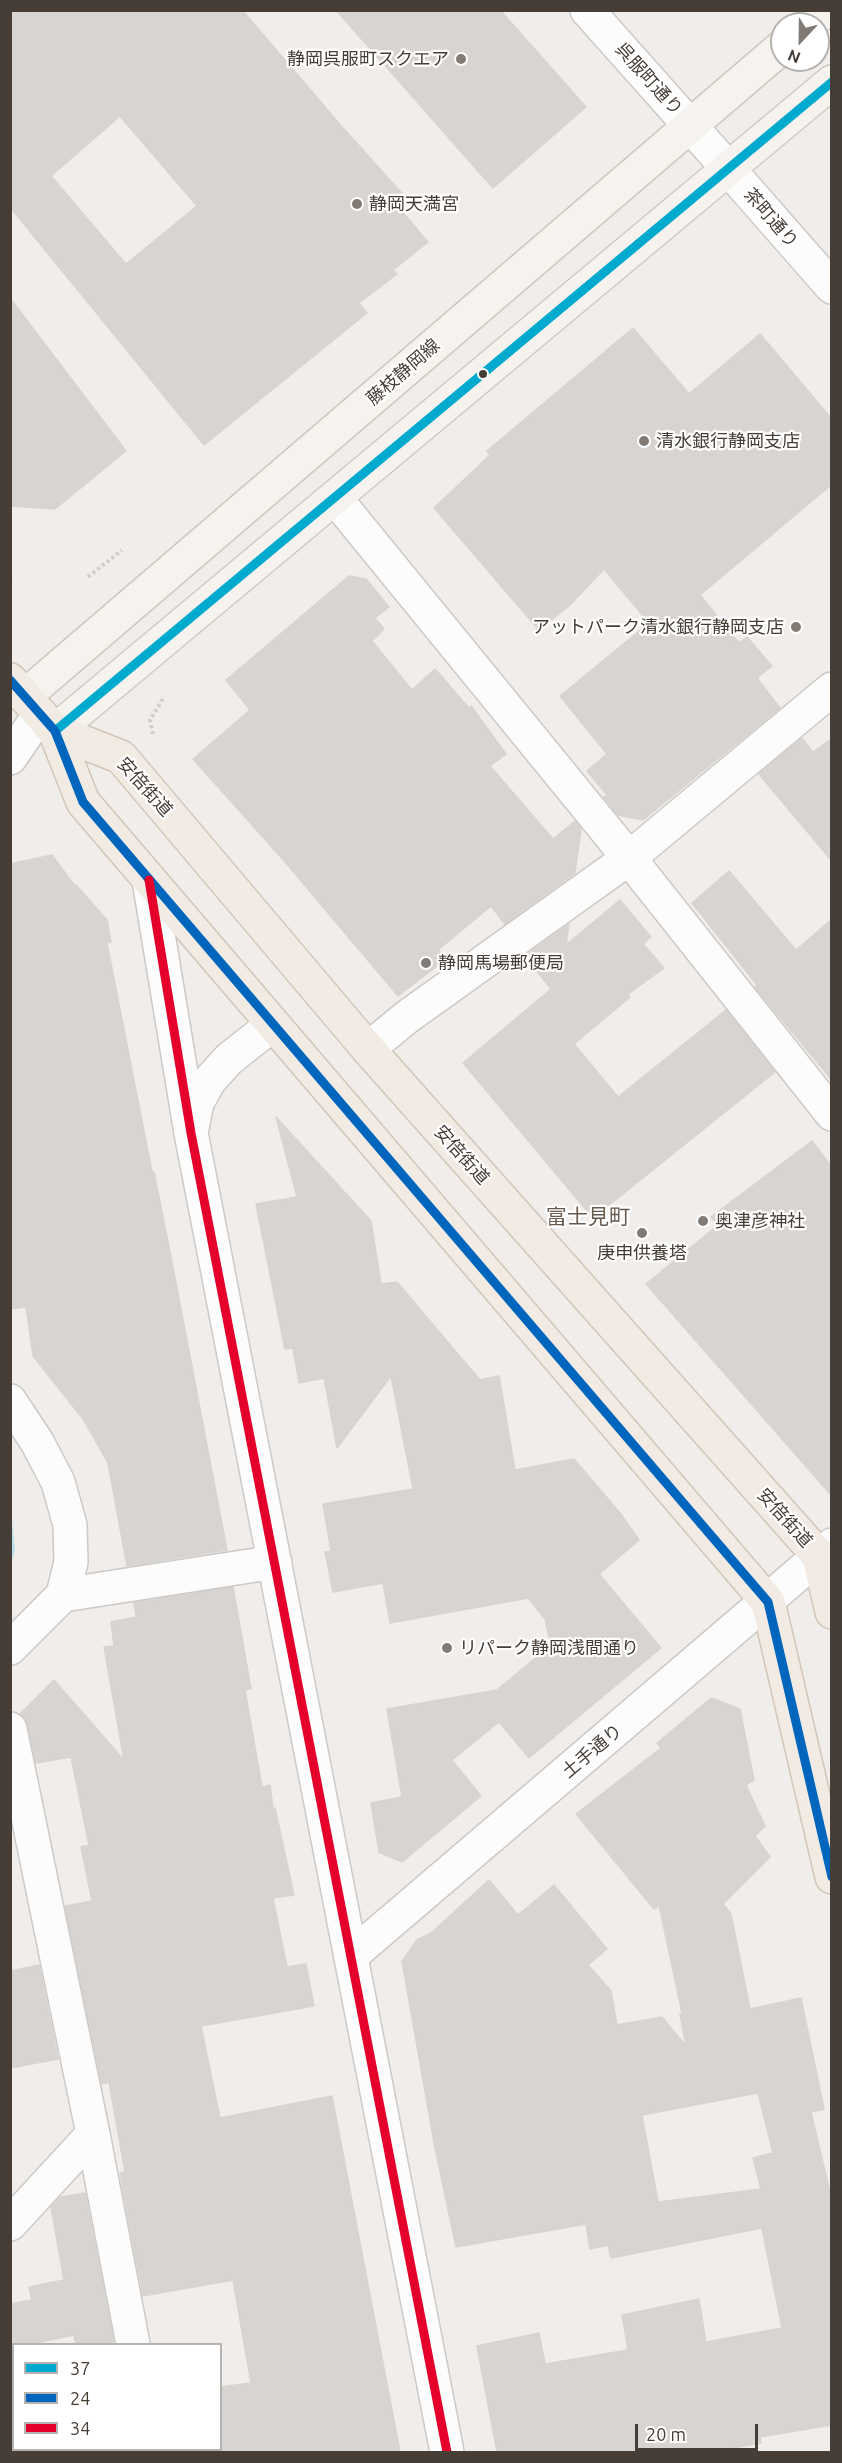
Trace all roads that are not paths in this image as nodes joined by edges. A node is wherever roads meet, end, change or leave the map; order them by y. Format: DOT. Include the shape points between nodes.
graph roads {
  1 [pos="587,10"];
  2 [pos="770,64"];
  3 [pos="831,82"];
  4 [pos="710,148"];
  5 [pos="831,287"];
  6 [pos="335,498"];
  7 [pos="831,689"];
  8 [pos="33,705"];
  9 [pos="10,759"];
  10 [pos="629,858"];
  11 [pos="149,880"];
  12 [pos="272,1025"];
  13 [pos="368,1049"];
  14 [pos="831,1114"];
  15 [pos="191,1133"];
  16 [pos="10,1401"];
  17 [pos="825,1551"];
  18 [pos="275,1562"];
  19 [pos="63,1595"];
  20 [pos="768,1602"];
  21 [pos="831,1612"];
  22 [pos="10,1648"];
  23 [pos="10,1729"];
  24 [pos="831,1877"];
  25 [pos="351,1956"];
  26 [pos="93,2134"];
  27 [pos="10,2224"];
  28 [pos="133,2343"];
  29 [pos="447,2452"];
  1 -- 4 [label="street, 呉服町通り"];
  2 -- 4 [label="main road, 藤枝静岡線"];
  3 -- 4 [label="main road, 藤枝静岡線"];
  4 -- 5 [label="street, 茶町通り"];
  4 -- 6 [label="main road, 藤枝静岡線"];
  4 -- 8 [label="main road, 藤枝静岡線"];
  6 -- 8 [label="main road, 藤枝静岡線"];
  6 -- 10 [label="street"];
  7 -- 10 [label="street"];
  8 -- 9 [label="street"];
  8 -- 11 [label="main road" via="84,802"];
  8 -- 13 [label="main road, 安倍街道" via="121,757"];
  10 -- 13 [label="street"];
  10 -- 14 [label="street"];
  11 -- 12 [label="main road"];
  11 -- 15 [label="street"];
  12 -- 15 [label="street" via="209,1081 197,1103"];
  12 -- 20 [label="main road"];
  13 -- 17 [label="main road, 安倍街道"];
  15 -- 18 [label="street"];
  16 -- 19 [label="street" via="58,1482 70,1525 71,1562"];
  17 -- 20 [label="street, 土手通り"];
  17 -- 21 [label="main road, 安倍街道"];
  18 -- 19 [label="street"];
  18 -- 25 [label="street"];
  19 -- 22 [label="street"];
  20 -- 24 [label="main road"];
  20 -- 25 [label="street, 土手通り"];
  23 -- 26 [label="street"];
  25 -- 29 [label="street"];
  26 -- 27 [label="street"];
  26 -- 28 [label="street"];
}
